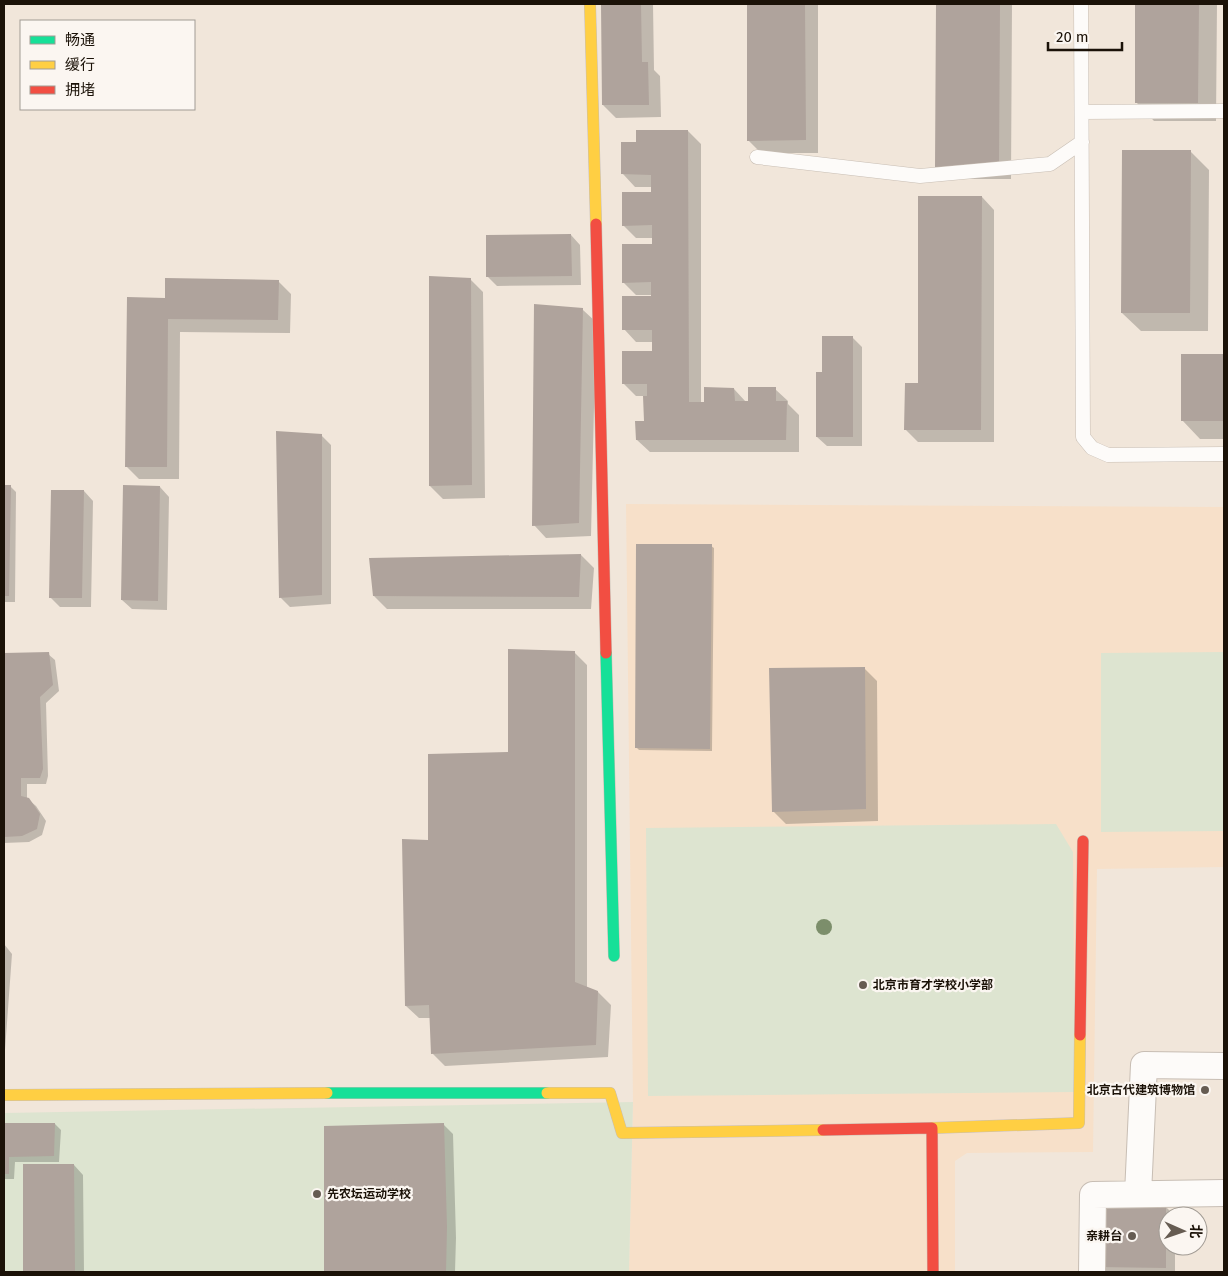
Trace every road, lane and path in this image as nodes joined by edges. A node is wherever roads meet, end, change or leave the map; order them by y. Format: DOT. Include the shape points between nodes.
graph roads {
  1 [pos="590,4"];
  2 [pos="1081,4"];
  3 [pos="1224,111"];
  4 [pos="1082,112"];
  5 [pos="1082,142"];
  6 [pos="757,157"];
  7 [pos="1224,454"];
  8 [pos="1083,840"];
  9 [pos="614,956"];
  10 [pos="1224,1066"];
  11 [pos="4,1095"];
  12 [pos="932,1128"];
  13 [pos="1138,1194"];
  14 [pos="1224,1194"];
  15 [pos="933,1272"];
  16 [pos="1092,1272"];
  1 -- 9 [label="street"];
  2 -- 4 [label="lane"];
  3 -- 4 [label="lane"];
  4 -- 5 [label="lane"];
  5 -- 6 [label="lane" via="1050,164 920,176"];
  5 -- 7 [label="lane" via="1083,437 1092,448 1108,455"];
  8 -- 12 [label="street" via="1079,1123"];
  10 -- 13 [label="street" via="1144,1065"];
  11 -- 12 [label="street" via="610,1093 622,1133"];
  12 -- 15 [label="street"];
  13 -- 14 [label="street"];
  13 -- 16 [label="street" via="1093,1195"];
}
